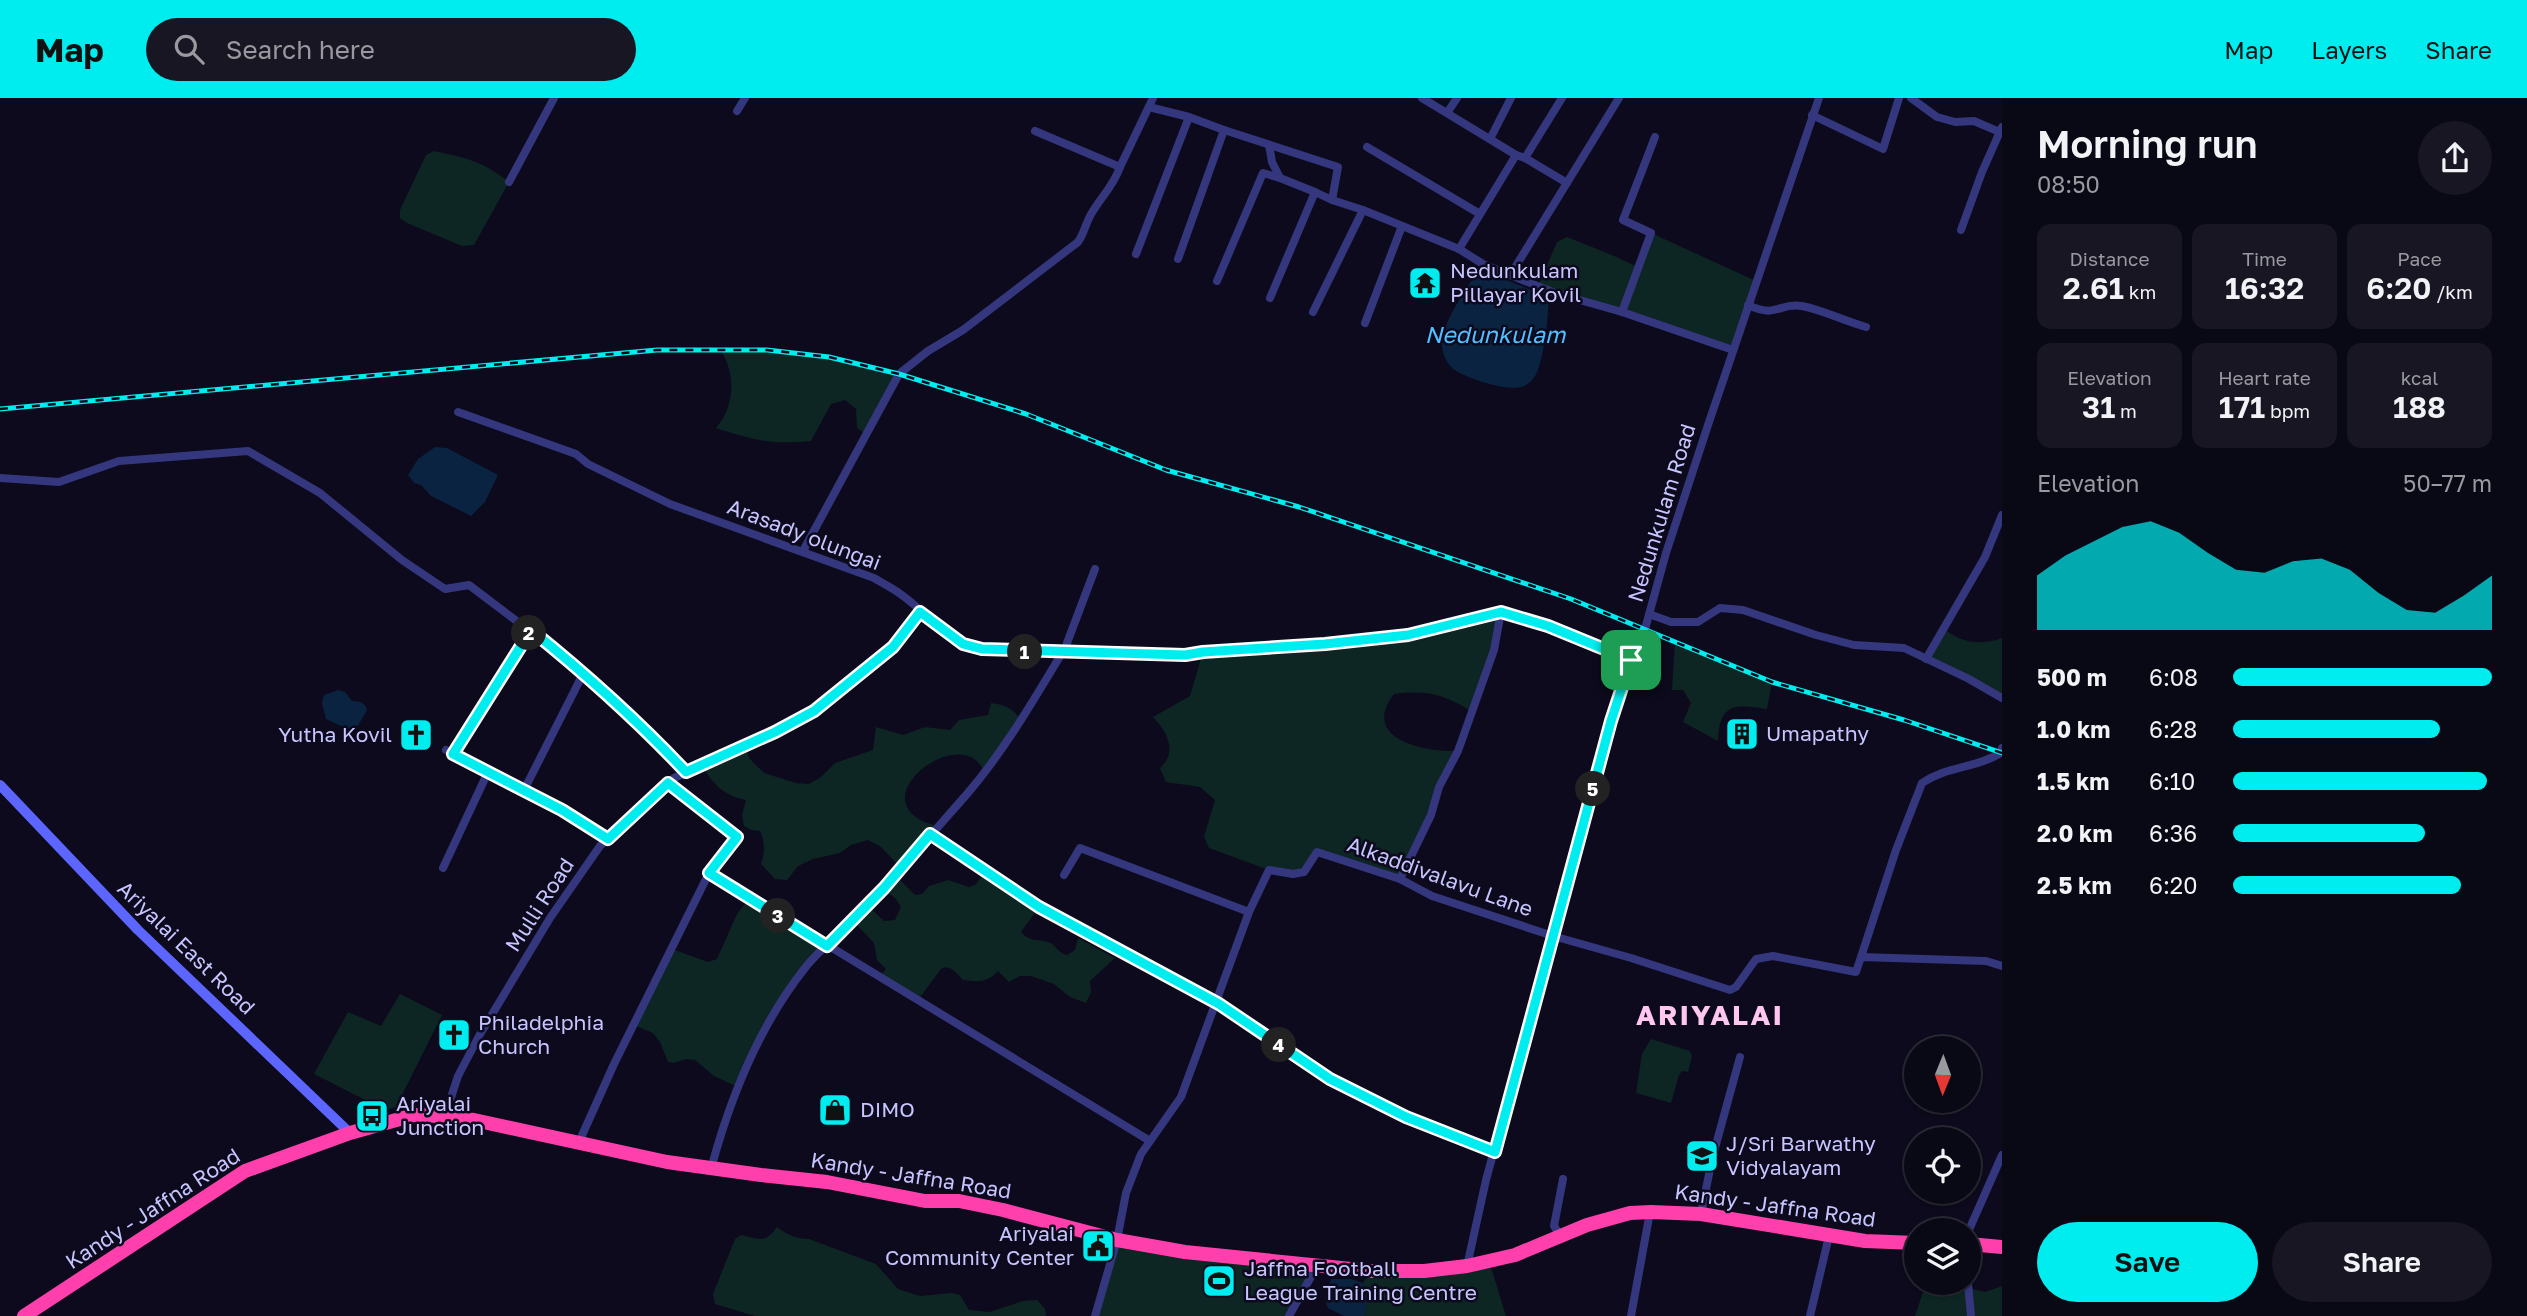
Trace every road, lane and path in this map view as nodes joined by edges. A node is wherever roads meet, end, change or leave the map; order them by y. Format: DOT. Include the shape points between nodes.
graph roads {
  1 [pos="554,98"];
  2 [pos="745,98"];
  3 [pos="1153,98"];
  4 [pos="1422,98"];
  5 [pos="1457,98"];
  6 [pos="1511,98"];
  7 [pos="1562,98"];
  8 [pos="1619,98"];
  9 [pos="1819,98"];
  10 [pos="1899,98"];
  11 [pos="1911,98"];
  12 [pos="1149,107"];
  13 [pos="737,111"];
  14 [pos="1447,113"];
  15 [pos="1812,115"];
  16 [pos="1189,117"];
  17 [pos="1224,130"];
  18 [pos="2001,130"];
  19 [pos="1035,131"];
  20 [pos="1655,137"];
  21 [pos="1490,139"];
  22 [pos="1269,145"];
  23 [pos="1367,147"];
  24 [pos="1521,156"];
  25 [pos="1120,167"];
  26 [pos="1280,178"];
  27 [pos="509,182"];
  28 [pos="1567,183"];
  29 [pos="1315,192"];
  30 [pos="1332,200"];
  31 [pos="1363,210"];
  32 [pos="1480,214"];
  33 [pos="1402,226"];
  34 [pos="1961,230"];
  35 [pos="1459,249"];
  36 [pos="1136,254"];
  37 [pos="1178,259"];
  38 [pos="1511,274"];
  39 [pos="1217,281"];
  40 [pos="1270,298"];
  41 [pos="1748,305"];
  42 [pos="1313,312"];
  43 [pos="1622,312"];
  44 [pos="1365,323"];
  45 [pos="1866,327"];
  46 [pos="1733,349"];
  47 [pos="458,412"];
  48 [pos="0,478"];
  49 [pos="2002,515"];
  50 [pos="803,551"];
  51 [pos="1095,569"];
  52 [pos="920,612"];
  53 [pos="1501,612"];
  54 [pos="1649,614"];
  55 [pos="531,630"];
  56 [pos="1064,653"];
  57 [pos="1926,659"];
  58 [pos="1631,660"];
  59 [pos="584,672"];
  60 [pos="2002,698"];
  61 [pos="2002,748"];
  62 [pos="488,772"];
  63 [pos="686,772"];
  64 [pos="668,783"];
  65 [pos="0,785"];
  66 [pos="524,790"];
  67 [pos="930,834"];
  68 [pos="608,839"];
  69 [pos="443,868"];
  70 [pos="709,873"];
  71 [pos="1064,875"];
  72 [pos="1401,879"];
  73 [pos="1249,912"];
  74 [pos="1553,936"];
  75 [pos="827,946"];
  76 [pos="1861,957"];
  77 [pos="2002,966"];
  78 [pos="1215,1002"];
  79 [pos="1740,1057"];
  80 [pos="444,1116"];
  81 [pos="349,1133"];
  82 [pos="1150,1141"];
  83 [pos="579,1142"];
  84 [pos="1495,1152"];
  85 [pos="2002,1155"];
  86 [pos="711,1169"];
  87 [pos="1563,1179"];
  88 [pos="1650,1212"];
  89 [pos="1701,1214"];
  90 [pos="1974,1218"];
  91 [pos="1560,1235"];
  92 [pos="1829,1236"];
  93 [pos="1117,1240"];
  94 [pos="1904,1243"];
  95 [pos="1981,1245"];
  96 [pos="2002,1247"];
  97 [pos="1317,1266"];
  98 [pos="1467,1266"];
  99 [pos="1969,1295"];
  100 [pos="24,1316"];
  101 [pos="1095,1316"];
  102 [pos="1289,1316"];
  103 [pos="1631,1316"];
  104 [pos="1810,1316"];
  105 [pos="1971,1316"];
  1 -- 27 [label="street"];
  2 -- 13 [label="street"];
  3 -- 12 [label="street"];
  4 -- 14 [label="street"];
  5 -- 14 [label="street"];
  6 -- 21 [label="street"];
  7 -- 24 [label="street"];
  8 -- 28 [label="street"];
  9 -- 15 [label="street, Nedunkulam Road"];
  10 -- 15 [label="street" via="1883,149"];
  11 -- 18 [label="street" via="1937,117"];
  12 -- 16 [label="street"];
  12 -- 25 [label="street"];
  14 -- 21 [label="street"];
  15 -- 41 [label="street, Nedunkulam Road"];
  16 -- 17 [label="street"];
  16 -- 36 [label="street"];
  17 -- 22 [label="street"];
  17 -- 37 [label="street"];
  18 -- 34 [label="street"];
  19 -- 25 [label="street"];
  20 -- 43 [label="street" via="1623,220 1651,233"];
  21 -- 24 [label="street"];
  22 -- 26 [label="street"];
  22 -- 30 [label="street" via="1338,167"];
  23 -- 32 [label="street"];
  24 -- 28 [label="street"];
  24 -- 32 [label="street"];
  25 -- 50 [label="street" via="1078,242 899,374"];
  26 -- 29 [label="street"];
  26 -- 39 [label="street" via="1263,173"];
  28 -- 38 [label="street"];
  29 -- 30 [label="street"];
  29 -- 40 [label="street"];
  30 -- 31 [label="street"];
  31 -- 33 [label="street"];
  31 -- 42 [label="street"];
  32 -- 35 [label="street"];
  33 -- 35 [label="street"];
  33 -- 44 [label="street"];
  35 -- 38 [label="street"];
  38 -- 43 [label="street" via="1555,293"];
  41 -- 45 [label="street" via="1774,312 1801,306"];
  41 -- 46 [label="street, Nedunkulam Road"];
  43 -- 46 [label="street"];
  46 -- 54 [label="street, Nedunkulam Road"];
  47 -- 50 [label="street, Arasady olungai" via="576,454 670,504"];
  48 -- 55 [label="street" via="59,482 119,461 248,452 320,493 422,576 445,589 470,585"];
  49 -- 57 [label="street" via="1985,556"];
  50 -- 52 [label="street, Arasady olungai" via="874,578"];
  51 -- 56 [label="street"];
  52 -- 56 [label="street, Arasady olungai" via="963,644"];
  52 -- 63 [label="street, Mulli Road" via="893,647 814,711"];
  53 -- 56 [label="street, Arasady olungai" via="1408,635 1325,644 1185,655"];
  53 -- 58 [label="street"];
  53 -- 72 [label="street" via="1494,650 1463,738"];
  54 -- 57 [label="street" via="1671,622 1698,622 1720,608 1743,610 1816,635 1854,645 1904,648"];
  54 -- 58 [label="street, Nedunkulam Road"];
  55 -- 59 [label="street"];
  55 -- 62 [label="street" via="449,752"];
  56 -- 67 [label="street" via="969,792"];
  57 -- 60 [label="street"];
  58 -- 74 [label="street, Nedunkulam Road"];
  59 -- 63 [label="street"];
  59 -- 66 [label="street"];
  61 -- 76 [label="street" via="1980,764 1958,767 1922,783"];
  62 -- 66 [label="street"];
  62 -- 69 [label="street"];
  63 -- 64 [label="street, Mulli Road"];
  64 -- 68 [label="street, Mulli Road"];
  64 -- 70 [label="street" via="737,837"];
  65 -- 81 [label="street, Ariyalai East Road" via="138,930"];
  66 -- 68 [label="street"];
  67 -- 75 [label="street"];
  67 -- 78 [label="street" via="1039,907"];
  68 -- 80 [label="street, Mulli Road" via="550,918 479,1036"];
  70 -- 75 [label="street"];
  70 -- 83 [label="street"];
  71 -- 73 [label="street" via="1080,848"];
  72 -- 73 [label="street, Alkaddivalavu Lane" via="1317,852 1304,872 1269,870"];
  72 -- 74 [label="street, Alkaddivalavu Lane" via="1432,896"];
  73 -- 78 [label="street, Alkaddivalavu Lane"];
  74 -- 76 [label="street, Alkaddivalavu Lane" via="1730,990 1756,959 1773,956 1856,972"];
  74 -- 84 [label="street, Nedunkulam Road"];
  75 -- 82 [label="street"];
  75 -- 86 [label="street" via="805,967 765,1029 722,1129"];
  76 -- 77 [label="street" via="1986,961"];
  78 -- 82 [label="street, Alkaddivalavu Lane" via="1181,1097"];
  78 -- 84 [label="street" via="1330,1079 1406,1117"];
  79 -- 89 [label="street"];
  80 -- 81 [label="highway, Kandy - Jaffna Road" via="414,1115"];
  80 -- 83 [label="highway, Kandy - Jaffna Road"];
  81 -- 100 [label="highway, Kandy - Jaffna Road" via="244,1171"];
  82 -- 93 [label="street, Alkaddivalavu Lane" via="1126,1192"];
  83 -- 86 [label="highway, Kandy - Jaffna Road"];
  84 -- 98 [label="street, Nedunkulam Road"];
  85 -- 90 [label="street"];
  86 -- 93 [label="highway, Kandy - Jaffna Road" via="827,1182 925,1201 959,1201"];
  87 -- 91 [label="street" via="1554,1226"];
  88 -- 89 [label="highway, Kandy - Jaffna Road"];
  88 -- 91 [label="highway, Kandy - Jaffna Road" via="1614,1217"];
  88 -- 103 [label="street"];
  89 -- 92 [label="highway, Kandy - Jaffna Road"];
  91 -- 98 [label="highway, Kandy - Jaffna Road" via="1515,1255"];
  92 -- 94 [label="highway, Kandy - Jaffna Road"];
  92 -- 104 [label="street"];
  93 -- 97 [label="highway, Kandy - Jaffna Road"];
  93 -- 101 [label="street, Alkaddivalavu Lane"];
  95 -- 96 [label="highway"];
  97 -- 98 [label="highway, Kandy - Jaffna Road" via="1406,1271"];
  97 -- 102 [label="street"];
  99 -- 105 [label="street"];
}
